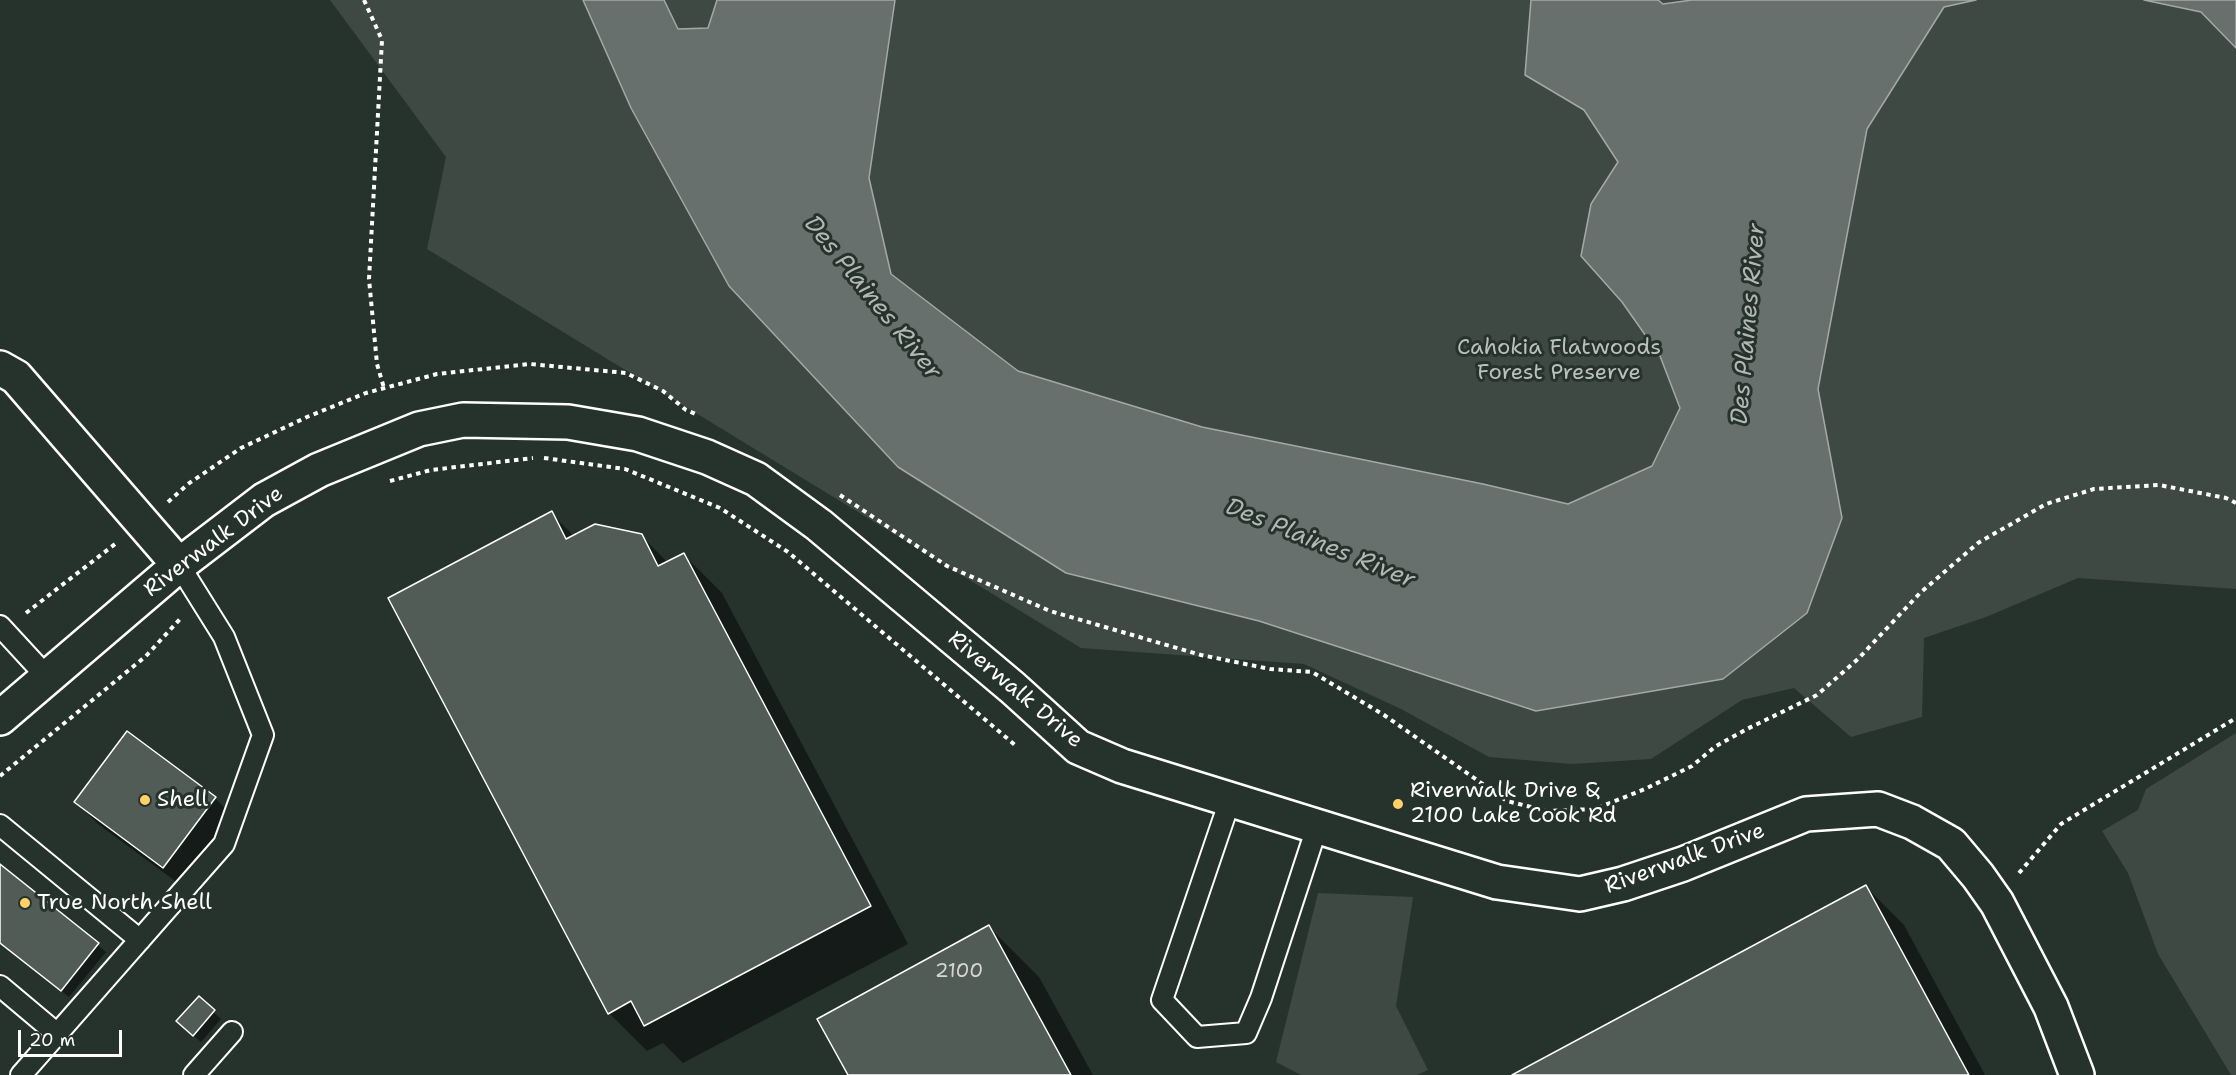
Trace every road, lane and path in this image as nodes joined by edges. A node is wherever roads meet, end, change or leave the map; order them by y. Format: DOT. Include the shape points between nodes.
graph roads {
  1 [pos="364,0"];
  2 [pos="0,368"];
  3 [pos="384,388"];
  4 [pos="703,418"];
  5 [pos="378,484"];
  6 [pos="839,494"];
  7 [pos="2236,504"];
  8 [pos="142,523"];
  9 [pos="179,564"];
  10 [pos="200,598"];
  11 [pos="2,628"];
  12 [pos="47,677"];
  13 [pos="0,718"];
  14 [pos="2236,718"];
  15 [pos="1015,745"];
  16 [pos="0,776"];
  17 [pos="1230,800"];
  18 [pos="0,825"];
  19 [pos="1317,827"];
  20 [pos="1996,903"];
  21 [pos="140,940"];
  22 [pos="0,986"];
  23 [pos="232,1032"];
  24 [pos="56,1033"];
  25 [pos="21,1075"];
  26 [pos="194,1075"];
  27 [pos="2077,1075"];
  1 -- 3 [label="path" via="382,40 369,279 377,364"];
  2 -- 8 [label="street" via="16,377"];
  3 -- 4 [label="path" via="437,374 530,364 586,368 626,373 663,391"];
  3 -- 8 [label="path" via="307,417 241,448 188,484"];
  5 -- 15 [label="path" via="431,470 538,458 625,470 720,508 788,552"];
  6 -- 7 [label="path" via="947,566 1050,611 1201,655 1270,669 1312,672 1384,715 1507,801 1547,810 1595,809 1644,789 1692,766 1716,746 1747,729 1817,695 1858,659 1920,593 1978,543 2046,504 2094,489 2159,485 2226,498"];
  8 -- 9 [label="street"];
  8 -- 11 [label="path"];
  9 -- 10 [label="lane"];
  9 -- 12 [label="street, Riverwalk Drive"];
  9 -- 17 [label="street, Riverwalk Drive" via="264,500 319,470 419,429 463,420 568,422 638,434 706,457 765,486 819,525 1078,747 1122,766"];
  10 -- 16 [label="path" via="146,656"];
  10 -- 21 [label="lane" via="224,637 263,735 224,844"];
  11 -- 12 [label="lane"];
  12 -- 13 [label="street, Riverwalk Drive"];
  14 -- 20 [label="path" via="2061,824"];
  17 -- 19 [label="street, Riverwalk Drive"];
  17 -- 19 [label="lane" via="1162,1000 1197,1037 1246,1033"];
  18 -- 21 [label="lane"];
  19 -- 20 [label="street, Riverwalk Drive" via="1497,882 1580,894 1623,885 1683,864 1806,814 1878,809 1951,844"];
  20 -- 27 [label="street, Riverwalk Drive" via="2051,1007"];
  21 -- 24 [label="lane"];
  22 -- 24 [label="lane"];
  23 -- 26 [label="lane"];
  24 -- 25 [label="lane"];
}
